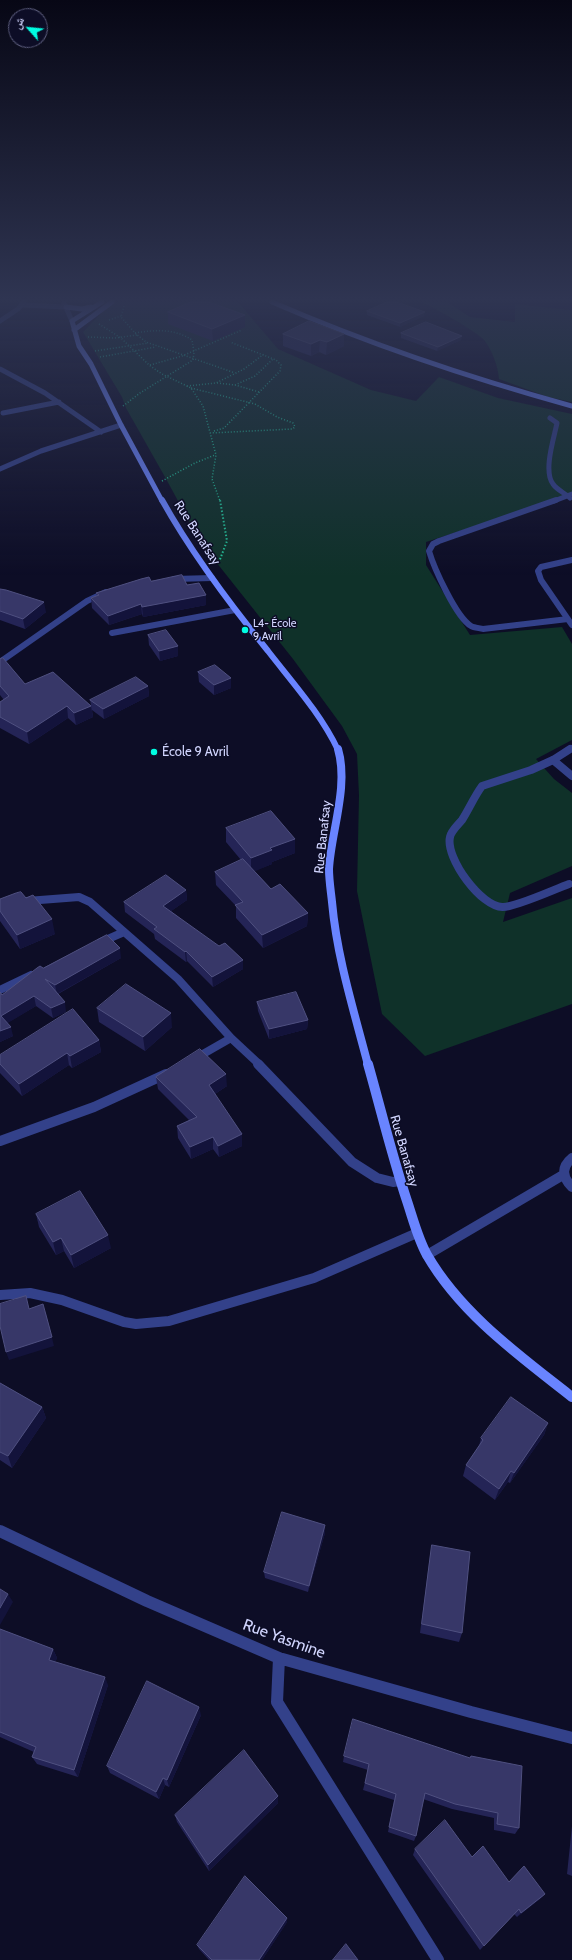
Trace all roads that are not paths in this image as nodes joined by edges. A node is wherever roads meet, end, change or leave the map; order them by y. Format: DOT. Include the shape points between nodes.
graph roads {
  1 [pos="43,393"];
  2 [pos="107,393"];
  3 [pos="524,393"];
  4 [pos="58,402"];
  5 [pos="572,406"];
  6 [pos="3,413"];
  7 [pos="550,418"];
  8 [pos="121,425"];
  9 [pos="101,432"];
  10 [pos="0,468"];
  11 [pos="570,496"];
  12 [pos="572,560"];
  13 [pos="212,578"];
  14 [pos="170,580"];
  15 [pos="114,590"];
  16 [pos="235,610"];
  17 [pos="568,619"];
  18 [pos="572,625"];
  19 [pos="112,634"];
  20 [pos="0,662"];
  21 [pos="572,748"];
  22 [pos="553,760"];
  23 [pos="572,776"];
  24 [pos="569,884"];
  25 [pos="16,902"];
  26 [pos="124,932"];
  27 [pos="95,945"];
  28 [pos="39,971"];
  29 [pos="0,990"];
  30 [pos="231,1038"];
  31 [pos="186,1063"];
  32 [pos="174,1070"];
  33 [pos="0,1141"];
  34 [pos="572,1158"];
  35 [pos="563,1175"];
  36 [pos="400,1181"];
  37 [pos="572,1188"];
  38 [pos="416,1233"];
  39 [pos="427,1255"];
  40 [pos="0,1295"];
  41 [pos="572,1397"];
  42 [pos="0,1531"];
  43 [pos="279,1658"];
  44 [pos="572,1738"];
  45 [pos="438,1960"];
  1 -- 4 [label="street"];
  2 -- 8 [label="main road, Rue Banafsay"];
  3 -- 5 [label="main road"];
  4 -- 6 [label="street"];
  4 -- 9 [label="street"];
  7 -- 11 [label="street" via="557,423 549,468 551,481 557,489"];
  8 -- 9 [label="street"];
  8 -- 13 [label="main road, Rue Banafsay" via="182,536"];
  9 -- 10 [label="street" via="40,451"];
  11 -- 17 [label="street" via="439,541 433,544 429,551 448,593 471,626 483,629"];
  12 -- 17 [label="street" via="541,567 538,571"];
  13 -- 14 [label="street"];
  13 -- 16 [label="main road, Rue Banafsay"];
  15 -- 20 [label="street" via="87,601 18,652"];
  16 -- 19 [label="street"];
  16 -- 36 [label="main road, Rue Banafsay" via="298,690 338,749 341,782 329,870 334,928 340,961"];
  17 -- 18 [label="street"];
  21 -- 22 [label="street"];
  22 -- 23 [label="street"];
  22 -- 24 [label="street" via="482,786 450,835 450,846 452,854 472,887 483,898 497,906 508,907"];
  25 -- 26 [label="street" via="81,897"];
  26 -- 27 [label="street"];
  26 -- 30 [label="street" via="178,979"];
  28 -- 29 [label="street"];
  30 -- 31 [label="street"];
  30 -- 36 [label="street" via="352,1162 377,1178"];
  32 -- 33 [label="street" via="94,1107"];
  34 -- 35 [label="street" via="566,1163"];
  35 -- 37 [label="street"];
  35 -- 39 [label="street"];
  36 -- 38 [label="main road, Rue Banafsay"];
  38 -- 39 [label="main road, Rue Banafsay"];
  38 -- 40 [label="street" via="314,1278 169,1321 136,1324 62,1300 30,1293"];
  39 -- 41 [label="main road, Rue Banafsay" via="450,1288 481,1321"];
  42 -- 43 [label="street, Rue Yasmine" via="146,1601"];
  43 -- 44 [label="street, Rue Yasmine"];
  43 -- 45 [label="street" via="277,1702"];
}
